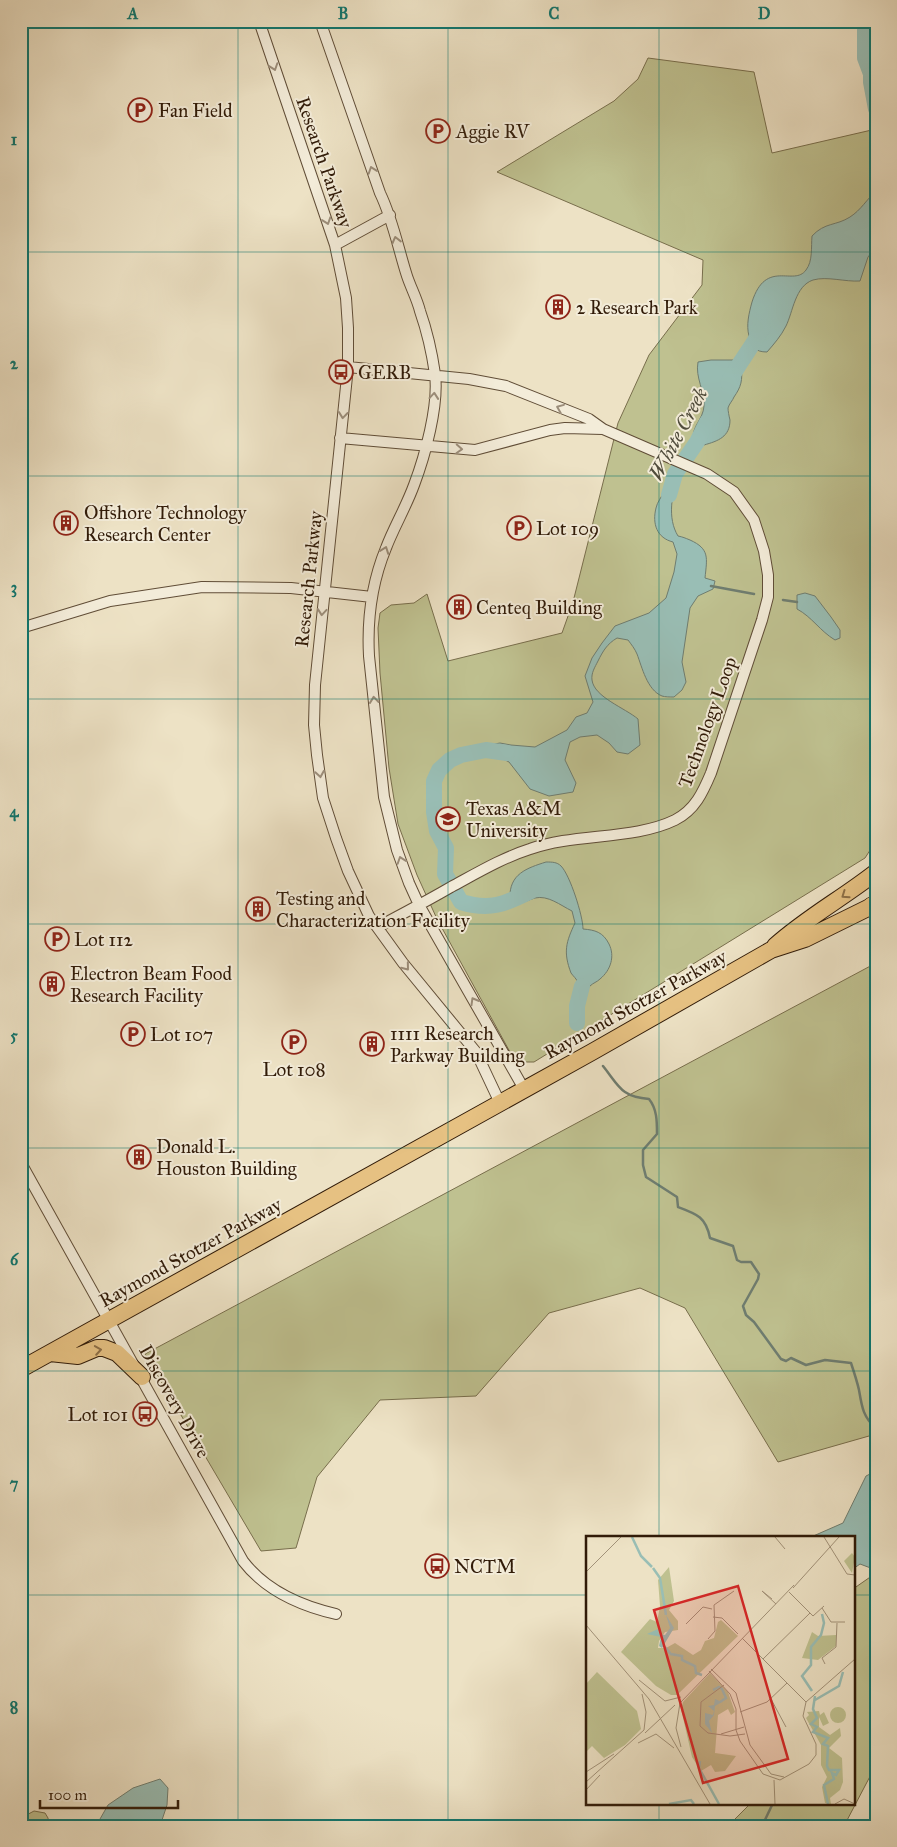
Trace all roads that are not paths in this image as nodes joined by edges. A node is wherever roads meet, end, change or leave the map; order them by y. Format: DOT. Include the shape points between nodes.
graph roads {
  1 [pos="259,21"];
  2 [pos="320,21"];
  3 [pos="390,215"];
  4 [pos="335,245"];
  5 [pos="348,367"];
  6 [pos="435,375"];
  7 [pos="603,429"];
  8 [pos="340,438"];
  9 [pos="426,446"];
  10 [pos="324,591"];
  11 [pos="372,597"];
  12 [pos="21,628"];
  13 [pos="876,872"];
  14 [pos="875,905"];
  15 [pos="419,906"];
  16 [pos="378,927"];
  17 [pos="771,950"];
  18 [pos="524,1089"];
  19 [pos="500,1102"];
  20 [pos="21,1163"];
  21 [pos="109,1320"];
  22 [pos="50,1353"];
  23 [pos="21,1369"];
  24 [pos="142,1377"];
  25 [pos="336,1614"];
  1 -- 4 [label="street, Research Parkway, one-way"];
  3 -- 2 [label="street, one-way"];
  3 -- 4 [label="street"];
  6 -- 3 [label="street, one-way" via="427,334"];
  4 -- 5 [label="street, Research Parkway" via="346,298"];
  5 -- 6 [label="street, Technology Loop"];
  5 -- 8 [label="street, Research Parkway, one-way"];
  7 -- 6 [label="street, Technology Loop, one-way" via="589,419 506,386"];
  9 -- 6 [label="street, one-way"];
  9 -- 7 [label="street, Technology Loop, one-way" via="475,450 550,430"];
  7 -- 15 [label="street, Technology Loop" via="707,474 734,492 754,520 764,551 768,597 703,794 676,820 638,831 556,841 530,849 498,862"];
  8 -- 9 [label="street, Technology Loop"];
  8 -- 10 [label="street, Research Parkway"];
  11 -- 9 [label="street, one-way" via="385,550 413,487"];
  10 -- 11 [label="street"];
  10 -- 12 [label="street" via="202,587 110,601"];
  10 -- 16 [label="street, Research Parkway, one-way" via="315,685 316,755 336,838 366,910"];
  15 -- 11 [label="street, one-way" via="397,850 384,797 369,656"];
  13 -- 17 [label="main road, Raymond Stotzer Parkway, one-way" via="796,927"];
  14 -- 17 [label="main road, Raymond Stotzer Parkway" via="805,939"];
  15 -- 16 [label="street, Technology Loop"];
  18 -- 15 [label="street, one-way"];
  16 -- 19 [label="street, Research Parkway, one-way" via="403,963 476,1052"];
  17 -- 18 [label="main road, Raymond Stotzer Parkway"];
  18 -- 19 [label="main road, Raymond Stotzer Parkway"];
  19 -- 21 [label="main road, Raymond Stotzer Parkway"];
  20 -- 21 [label="street, Discovery Drive"];
  21 -- 22 [label="main road, Raymond Stotzer Parkway"];
  21 -- 24 [label="street, Discovery Drive"];
  22 -- 23 [label="main road, Raymond Stotzer Parkway"];
  22 -- 24 [label="main road, one-way" via="78,1356 104,1348 117,1353"];
  24 -- 25 [label="street, Discovery Drive" via="250,1570 279,1593 308,1607"];
}
